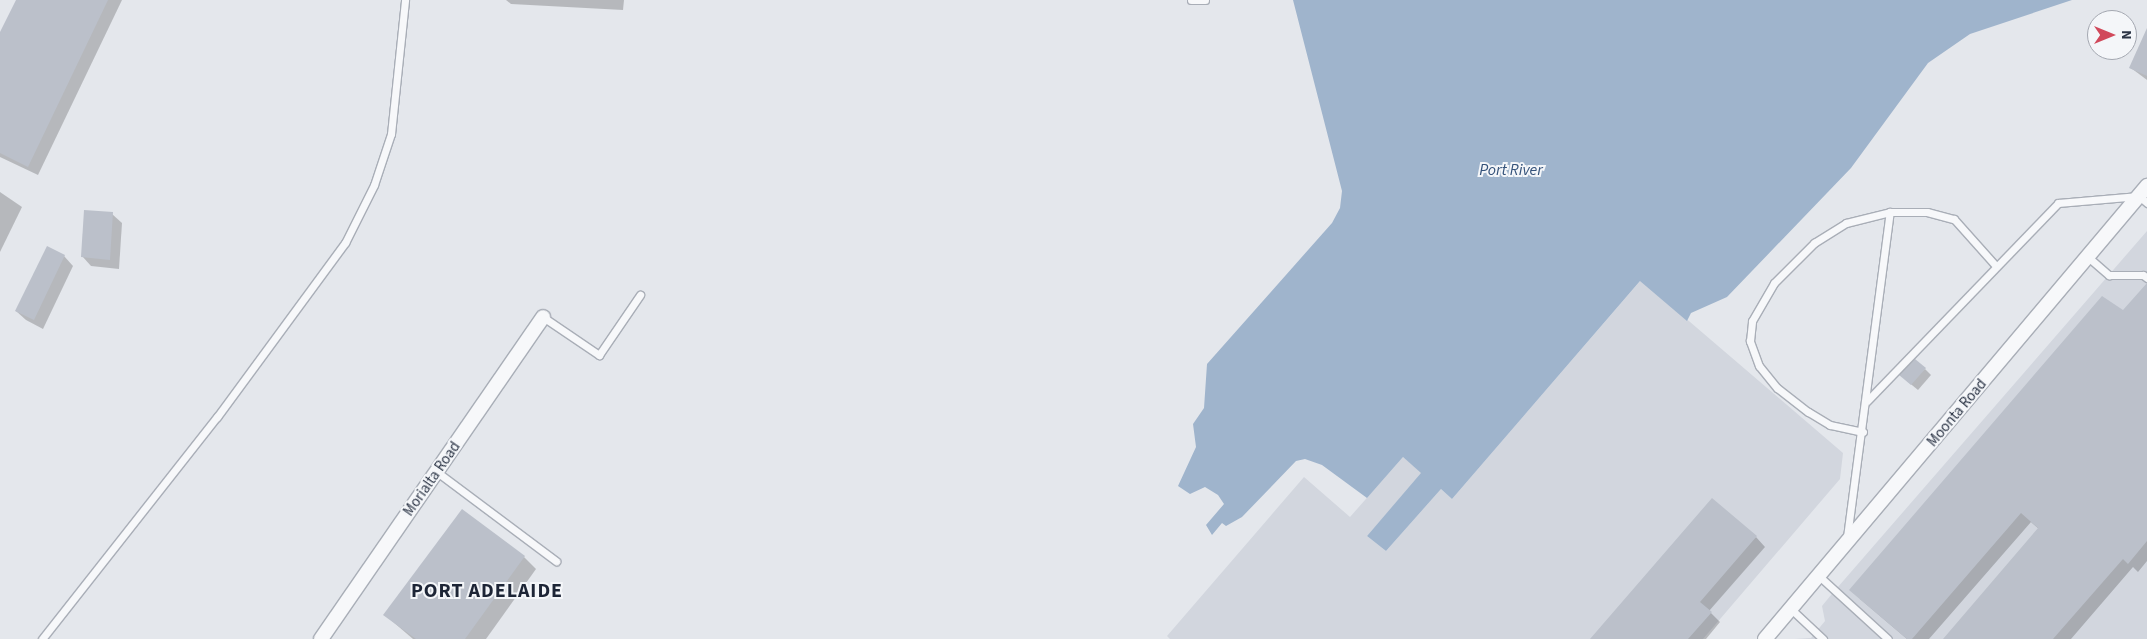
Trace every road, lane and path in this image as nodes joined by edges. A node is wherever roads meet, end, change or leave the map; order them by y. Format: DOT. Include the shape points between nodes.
graph roads {
  1 [pos="404,0"];
  2 [pos="1191,0"];
  3 [pos="1205,0"];
  4 [pos="2144,195"];
  5 [pos="1890,212"];
  6 [pos="2088,257"];
  7 [pos="1996,266"];
  8 [pos="2147,278"];
  9 [pos="640,295"];
  10 [pos="543,318"];
  11 [pos="1867,401"];
  12 [pos="1863,432"];
  13 [pos="437,472"];
  14 [pos="1846,544"];
  15 [pos="556,560"];
  16 [pos="1819,576"];
  17 [pos="1791,609"];
  18 [pos="42,639"];
  19 [pos="321,639"];
  20 [pos="1765,639"];
  21 [pos="1823,639"];
  22 [pos="1888,639"];
  1 -- 18 [label="lane" via="391,134 374,185 345,243 217,417"];
  2 -- 3 [label="lane"];
  4 -- 6 [label="street, Moonta Road"];
  4 -- 7 [label="lane" via="2058,202"];
  5 -- 7 [label="lane" via="1927,212 1954,219"];
  5 -- 11 [label="lane"];
  5 -- 12 [label="lane" via="1846,223 1814,243 1774,283 1752,321 1750,341 1759,366 1777,388 1830,425"];
  6 -- 8 [label="lane" via="2109,275 2143,274"];
  6 -- 14 [label="street, Moonta Road"];
  7 -- 11 [label="lane"];
  9 -- 10 [label="lane" via="599,355"];
  10 -- 13 [label="street, Morialta Road"];
  11 -- 12 [label="lane"];
  12 -- 14 [label="lane"];
  13 -- 15 [label="lane"];
  13 -- 19 [label="street, Morialta Road"];
  14 -- 16 [label="street, Moonta Road"];
  16 -- 17 [label="street, Moonta Road"];
  16 -- 22 [label="lane"];
  17 -- 20 [label="street, Moonta Road"];
  17 -- 21 [label="lane"];
}
